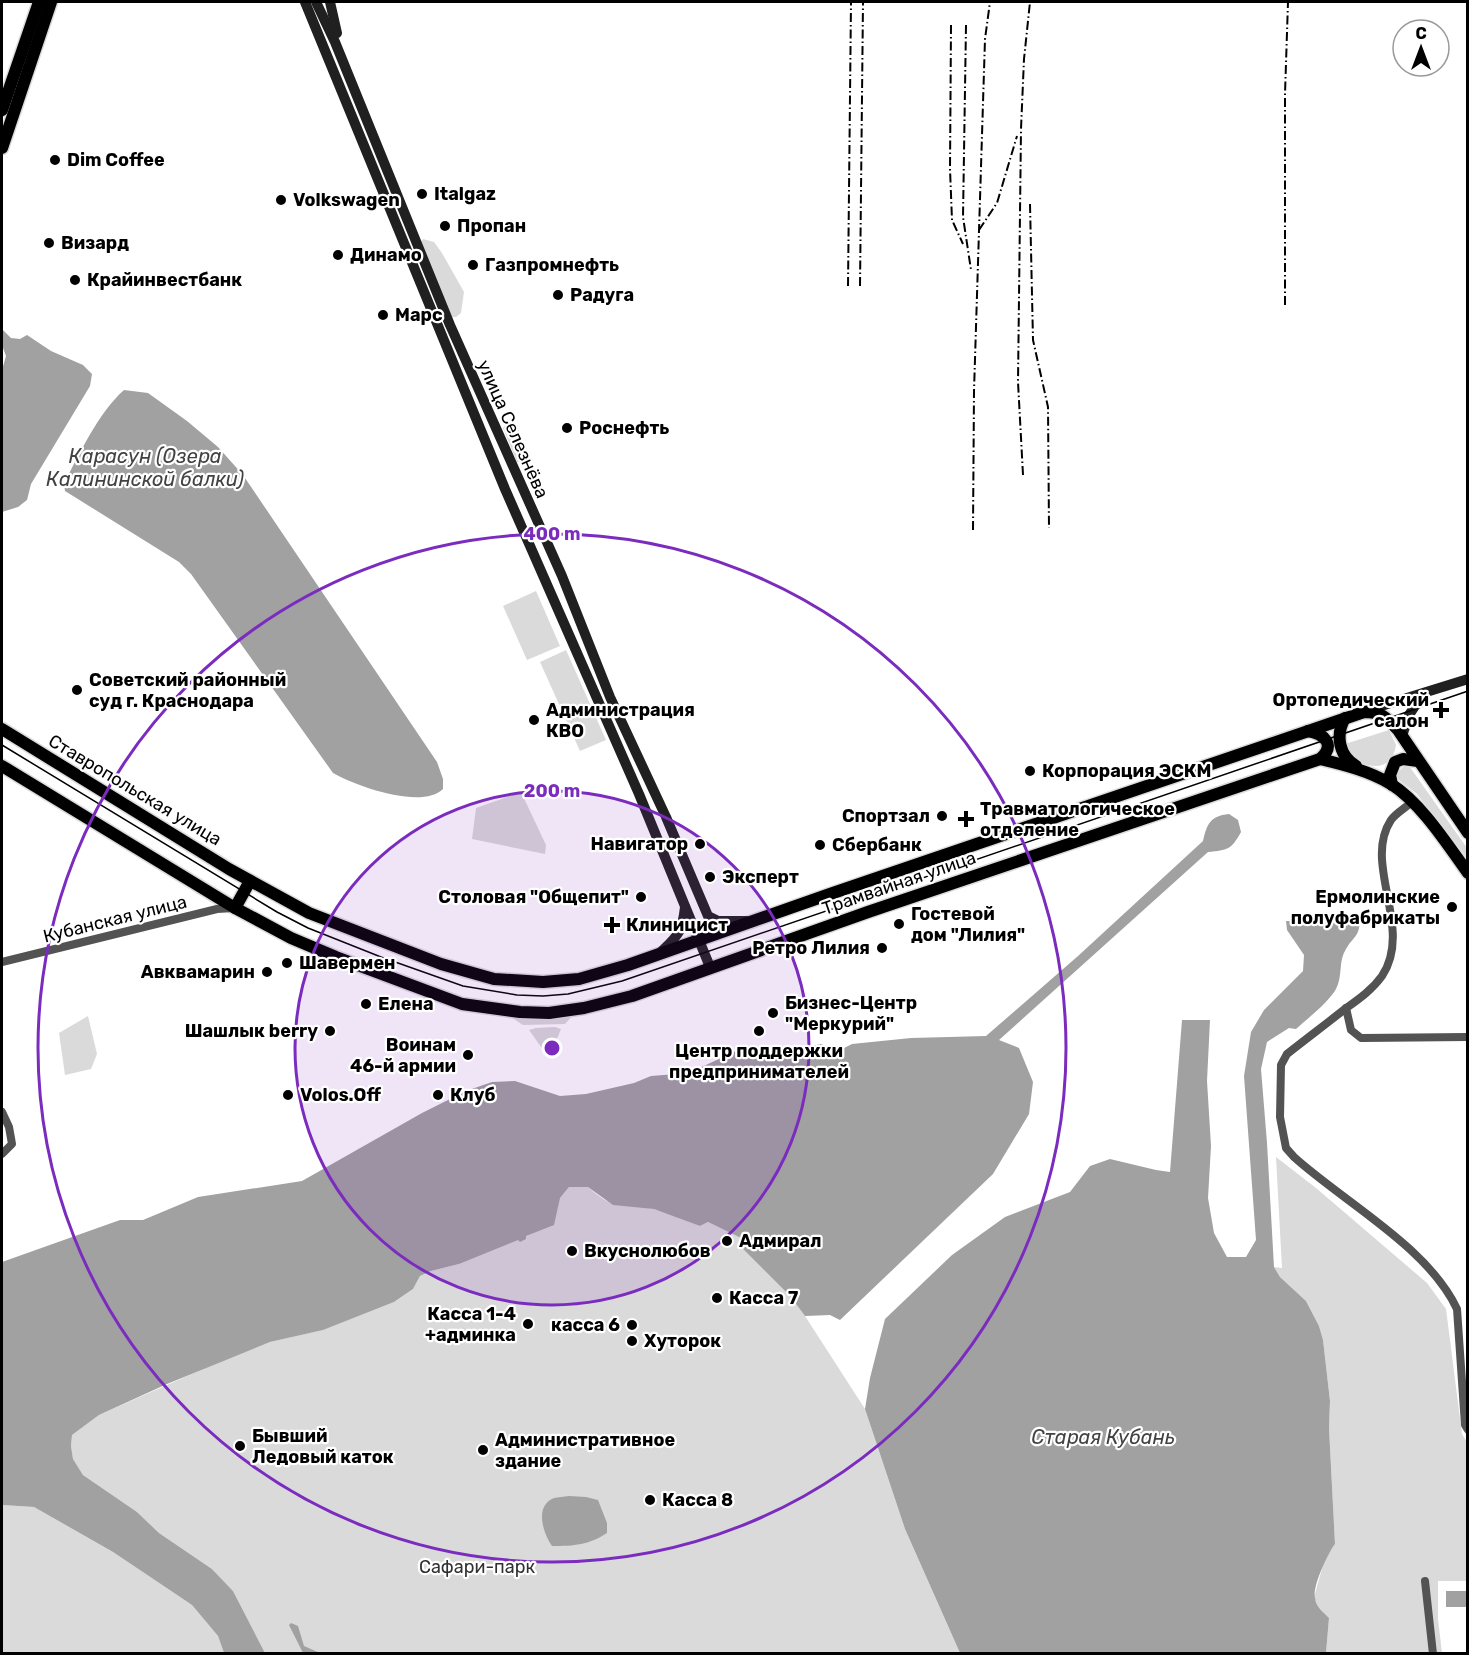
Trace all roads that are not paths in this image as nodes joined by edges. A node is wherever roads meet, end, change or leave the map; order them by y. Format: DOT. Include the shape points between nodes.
graph roads {
  1 [pos="39,2"];
  2 [pos="51,2"];
  3 [pos="305,2"];
  4 [pos="331,3"];
  5 [pos="318,4"];
  6 [pos="335,42"];
  7 [pos="330,60"];
  8 [pos="2,110"];
  9 [pos="2,148"];
  10 [pos="1467,679"];
  11 [pos="1424,694"];
  12 [pos="1364,712"];
  13 [pos="1345,718"];
  14 [pos="2,729"];
  15 [pos="1308,731"];
  16 [pos="1402,736"];
  17 [pos="1320,759"];
  18 [pos="1418,761"];
  19 [pos="2,766"];
  20 [pos="1362,770"];
  21 [pos="1392,785"];
  22 [pos="1412,802"];
  23 [pos="1467,833"];
  24 [pos="1467,873"];
  25 [pos="250,881"];
  26 [pos="685,903"];
  27 [pos="235,908"];
  28 [pos="753,921"];
  29 [pos="699,940"];
  30 [pos="660,954"];
  31 [pos="2,962"];
  32 [pos="710,967"];
  33 [pos="543,982"];
  34 [pos="1346,1008"];
  35 [pos="1467,1037"];
  36 [pos="2,1112"];
  37 [pos="2,1154"];
  38 [pos="1465,1391"];
  39 [pos="1467,1430"];
  40 [pos="1425,1581"];
  41 [pos="1433,1653"];
  1 -- 8 [label="main road"];
  2 -- 9 [label="main road"];
  3 -- 7 [label="main road, улица Селезнёва"];
  4 -- 5 [label="main road, улица Селезнёва" via="327,12 321,12"];
  4 -- 6 [label="main road, улица Селезнёва"];
  5 -- 6 [label="main road, улица Селезнёва"];
  6 -- 7 [label="main road, улица Селезнёва"];
  6 -- 28 [label="main road, улица Селезнёва" via="450,325 708,916 727,922"];
  7 -- 26 [label="main road, улица Селезнёва" via="515,514"];
  10 -- 11 [label="main road, Трамвайная улица"];
  11 -- 12 [label="main road, Трамвайная улица"];
  11 -- 16 [label="main road" via="1411,711"];
  12 -- 13 [label="main road, Трамвайная улица"];
  12 -- 16 [label="main road" via="1383,715"];
  13 -- 15 [label="main road, Трамвайная улица"];
  13 -- 20 [label="main road" via="1340,748"];
  14 -- 25 [label="main road, Ставропольская улица"];
  15 -- 17 [label="main road" via="1326,739 1326,754"];
  15 -- 28 [label="main road, Трамвайная улица"];
  16 -- 18 [label="main road"];
  17 -- 20 [label="main road"];
  17 -- 32 [label="main road, Трамвайная улица"];
  18 -- 21 [label="main road" via="1395,762 1390,775"];
  18 -- 23 [label="main road"];
  19 -- 27 [label="main road"];
  20 -- 21 [label="main road"];
  21 -- 22 [label="main road"];
  22 -- 24 [label="main road"];
  22 -- 34 [label="street" via="1391,820 1385,837 1382,861 1393,954 1370,991"];
  25 -- 27 [label="main road"];
  25 -- 33 [label="main road, Ставропольская улица" via="309,913 441,964 494,979"];
  26 -- 29 [label="main road, улица Селезнёва"];
  26 -- 30 [label="main road" via="682,927"];
  27 -- 31 [label="street, Кубанская улица" via="217,909"];
  27 -- 32 [label="main road, Трамвайная улица" via="291,938 462,1004 520,1012 549,1013 609,1003"];
  28 -- 29 [label="main road, Трамвайная улица"];
  29 -- 30 [label="main road, Трамвайная улица"];
  29 -- 32 [label="main road, улица Селезнёва"];
  30 -- 33 [label="main road, Трамвайная улица" via="590,976"];
  34 -- 35 [label="street" via="1351,1030 1361,1038"];
  34 -- 38 [label="street" via="1287,1054 1281,1065 1280,1117 1286,1148 1417,1256 1438,1278 1457,1309"];
  36 -- 37 [label="street" via="12,1144"];
  38 -- 39 [label="street"];
  40 -- 41 [label="street"];
}
